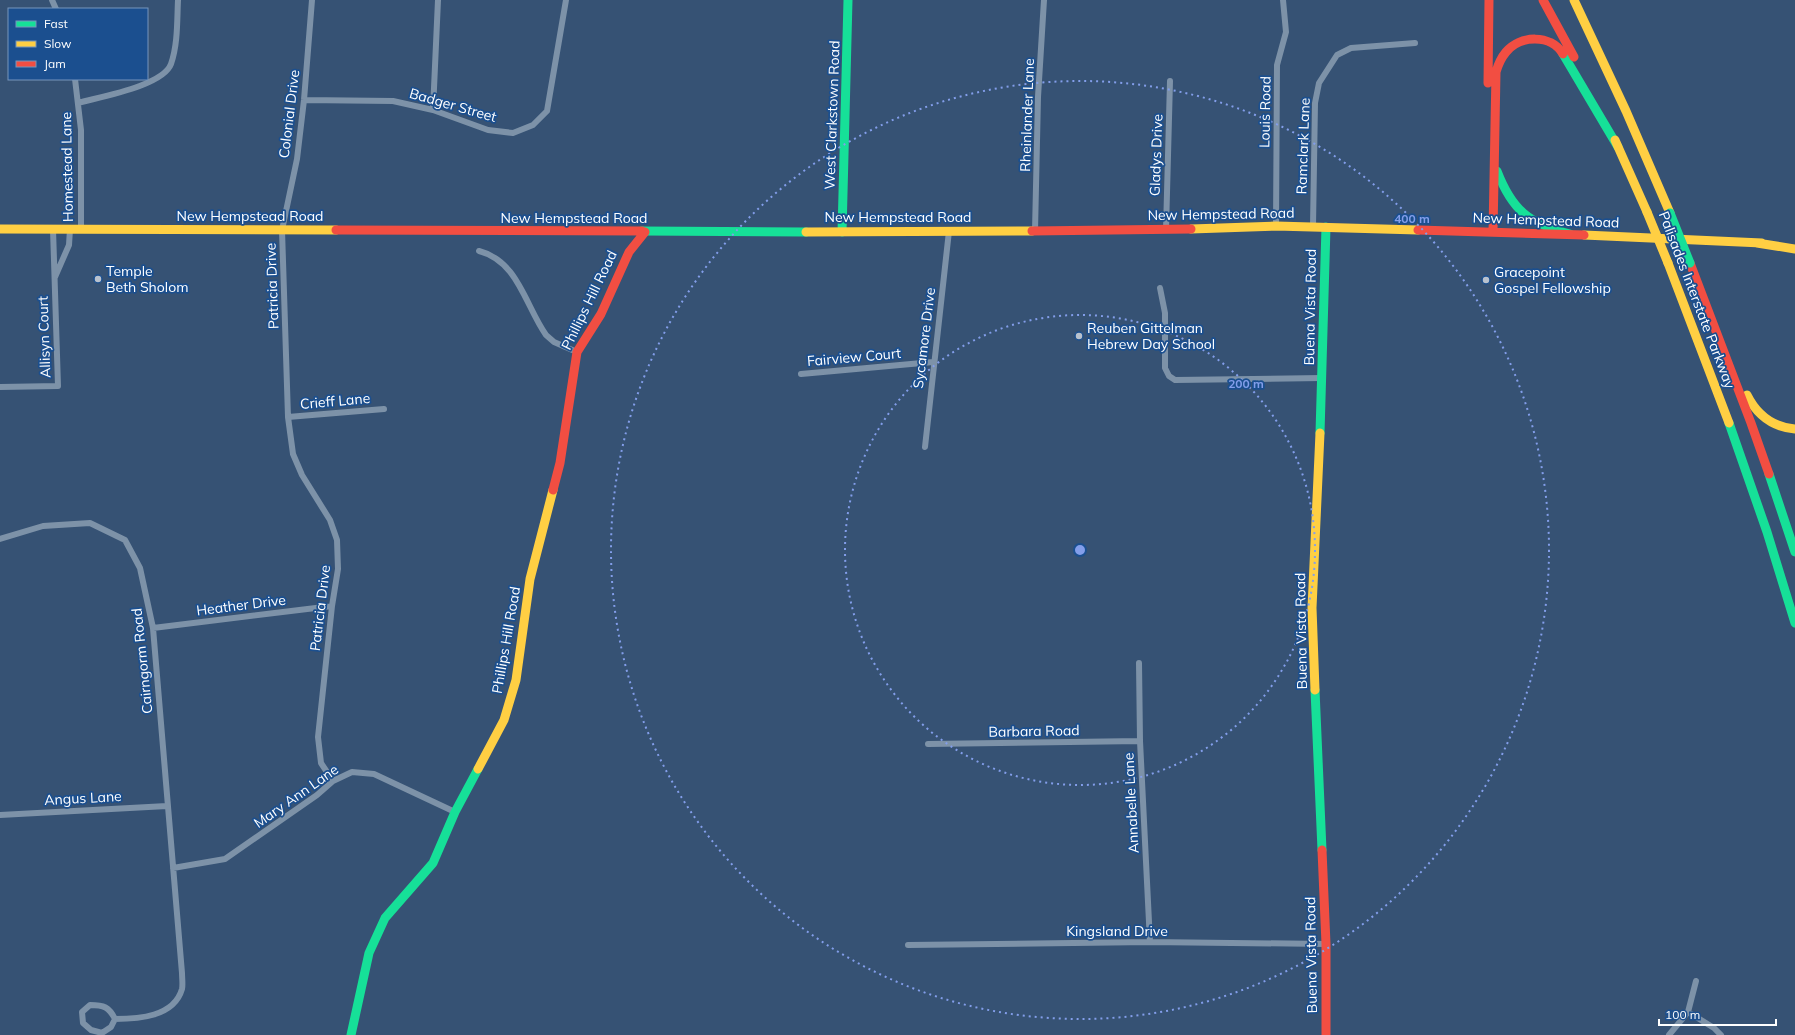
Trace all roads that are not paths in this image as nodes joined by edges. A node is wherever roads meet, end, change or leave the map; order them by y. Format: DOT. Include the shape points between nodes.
graph roads {
  1 [pos="178,0"];
  2 [pos="312,0"];
  3 [pos="438,0"];
  4 [pos="566,0"];
  5 [pos="848,0"];
  6 [pos="1044,0"];
  7 [pos="1283,0"];
  8 [pos="1489,0"];
  9 [pos="1543,0"];
  10 [pos="1574,0"];
  11 [pos="1415,43"];
  12 [pos="75,80"];
  13 [pos="1170,81"];
  14 [pos="304,100"];
  15 [pos="78,103"];
  16 [pos="433,110"];
  17 [pos="1618,147"];
  18 [pos="1494,163"];
  19 [pos="1276,226"];
  20 [pos="1313,226"];
  21 [pos="1326,227"];
  22 [pos="0,229"];
  23 [pos="70,229"];
  24 [pos="53,230"];
  25 [pos="81,230"];
  26 [pos="282,230"];
  27 [pos="1166,230"];
  28 [pos="949,231"];
  29 [pos="1035,231"];
  30 [pos="645,232"];
  31 [pos="842,232"];
  32 [pos="1489,232"];
  33 [pos="1570,234"];
  34 [pos="1757,242"];
  35 [pos="1795,244"];
  36 [pos="1795,249"];
  37 [pos="479,251"];
  38 [pos="54,281"];
  39 [pos="1699,286"];
  40 [pos="1160,288"];
  41 [pos="577,352"];
  42 [pos="933,362"];
  43 [pos="801,374"];
  44 [pos="1322,378"];
  45 [pos="0,387"];
  46 [pos="384,409"];
  47 [pos="288,417"];
  48 [pos="1795,430"];
  49 [pos="925,447"];
  50 [pos="0,539"];
  51 [pos="1795,552"];
  52 [pos="332,606"];
  53 [pos="1795,623"];
  54 [pos="153,628"];
  55 [pos="1139,663"];
  56 [pos="1140,741"];
  57 [pos="928,744"];
  58 [pos="333,781"];
  59 [pos="167,806"];
  60 [pos="455,812"];
  61 [pos="0,815"];
  62 [pos="173,868"];
  63 [pos="1150,942"];
  64 [pos="1326,944"];
  65 [pos="908,945"];
  66 [pos="1696,981"];
  67 [pos="1688,1012"];
  68 [pos="115,1019"];
  69 [pos="351,1035"];
  70 [pos="1326,1035"];
  71 [pos="1669,1035"];
  72 [pos="1721,1035"];
  1 -- 15 [label="street" via="171,65 156,80"];
  2 -- 14 [label="street, Colonial Drive"];
  3 -- 16 [label="street"];
  4 -- 16 [label="street, Badger Street" via="547,111 533,125 513,132 488,130"];
  5 -- 31 [label="main road, West Clarkstown Road"];
  6 -- 29 [label="street, Rheinlander Lane" via="1038,97"];
  7 -- 19 [label="street, Louis Road" via="1286,32 1277,65"];
  8 -- 32 [label="main road"];
  9 -- 17 [label="main road, Palisades Interstate Parkway" via="1580,68"];
  10 -- 39 [label="main road, Palisades Interstate Parkway, bridge" via="1623,104"];
  11 -- 20 [label="street, Ramclark Lane" via="1351,48 1337,55 1319,83 1315,103"];
  12 -- 15 [label="street, Homestead Lane"];
  13 -- 27 [label="street, Gladys Drive"];
  14 -- 16 [label="street, Badger Street" via="393,101"];
  14 -- 26 [label="street, Colonial Drive" via="297,159"];
  15 -- 25 [label="street, Homestead Lane" via="81,130"];
  17 -- 18 [label="main road" via="1563,52 1550,41 1532,38 1521,40 1507,48 1497,66"];
  17 -- 53 [label="main road, Palisades Interstate Parkway, bridge" via="1668,263 1737,445"];
  18 -- 32 [label="main road"];
  18 -- 33 [label="main road" via="1505,192 1522,214 1541,226"];
  19 -- 20 [label="main road, New Hempstead Road"];
  19 -- 27 [label="main road, New Hempstead Road"];
  20 -- 21 [label="main road, New Hempstead Road"];
  21 -- 32 [label="main road, New Hempstead Road"];
  21 -- 44 [label="main road, Buena Vista Road"];
  22 -- 24 [label="main road, New Hempstead Road"];
  23 -- 24 [label="main road, New Hempstead Road"];
  23 -- 25 [label="main road, New Hempstead Road"];
  23 -- 38 [label="street" via="69,245"];
  24 -- 38 [label="street, Allisyn Court"];
  25 -- 26 [label="main road, New Hempstead Road"];
  26 -- 30 [label="main road, New Hempstead Road"];
  26 -- 47 [label="street, Patricia Drive"];
  27 -- 29 [label="main road, New Hempstead Road"];
  28 -- 29 [label="main road, New Hempstead Road"];
  28 -- 31 [label="main road, New Hempstead Road"];
  28 -- 42 [label="street, Sycamore Drive"];
  30 -- 31 [label="main road, New Hempstead Road"];
  30 -- 41 [label="main road, Phillips Hill Road" via="629,252 601,314"];
  32 -- 33 [label="main road, New Hempstead Road"];
  33 -- 34 [label="main road, New Hempstead Road"];
  34 -- 35 [label="main road, New Hempstead Road"];
  34 -- 36 [label="main road"];
  37 -- 41 [label="street" via="494,256 510,270 546,334 560,345"];
  38 -- 45 [label="street, Allisyn Court" via="58,386"];
  39 -- 48 [label="main road" via="1754,408 1774,425"];
  39 -- 51 [label="main road, Palisades Interstate Parkway" via="1751,423"];
  40 -- 44 [label="street" via="1165,313 1165,368 1169,376 1175,380"];
  41 -- 60 [label="main road, Phillips Hill Road" via="560,463 530,579 516,680 504,720"];
  42 -- 43 [label="street, Fairview Court"];
  42 -- 49 [label="street, Sycamore Drive"];
  44 -- 64 [label="main road, Buena Vista Road" via="1312,608"];
  46 -- 47 [label="street, Crieff Lane"];
  47 -- 52 [label="street, Patricia Drive" via="293,454 302,475 330,520 337,540 338,569"];
  50 -- 54 [label="street, Cairngorm Road" via="43,526 90,523 125,540 140,568"];
  52 -- 54 [label="street, Heather Drive"];
  52 -- 58 [label="street, Patricia Drive" via="318,737 320,763"];
  54 -- 59 [label="street, Cairngorm Road"];
  55 -- 56 [label="street, Annabelle Lane"];
  56 -- 57 [label="street, Barbara Road"];
  56 -- 63 [label="street, Annabelle Lane"];
  58 -- 60 [label="street, Mary Ann Lane" via="352,772 374,774"];
  58 -- 62 [label="street, Mary Ann Lane" via="225,860"];
  59 -- 61 [label="street, Angus Lane"];
  59 -- 62 [label="street, Cairngorm Road"];
  60 -- 69 [label="main road, Phillips Hill Road" via="433,863 385,918 369,954"];
  62 -- 68 [label="street, Cairngorm Road" via="182,989 174,1002 159,1014 139,1019"];
  63 -- 64 [label="street, Kingsland Drive"];
  63 -- 65 [label="street, Kingsland Drive"];
  64 -- 70 [label="main road, Buena Vista Road"];
  66 -- 67 [label="street"];
  67 -- 71 [label="street"];
  67 -- 72 [label="street"];
  68 -- 68 [label="street" via="110,1027 102,1032 91,1030 83,1023 82,1012 90,1005 102,1005 111,1010"];
}
